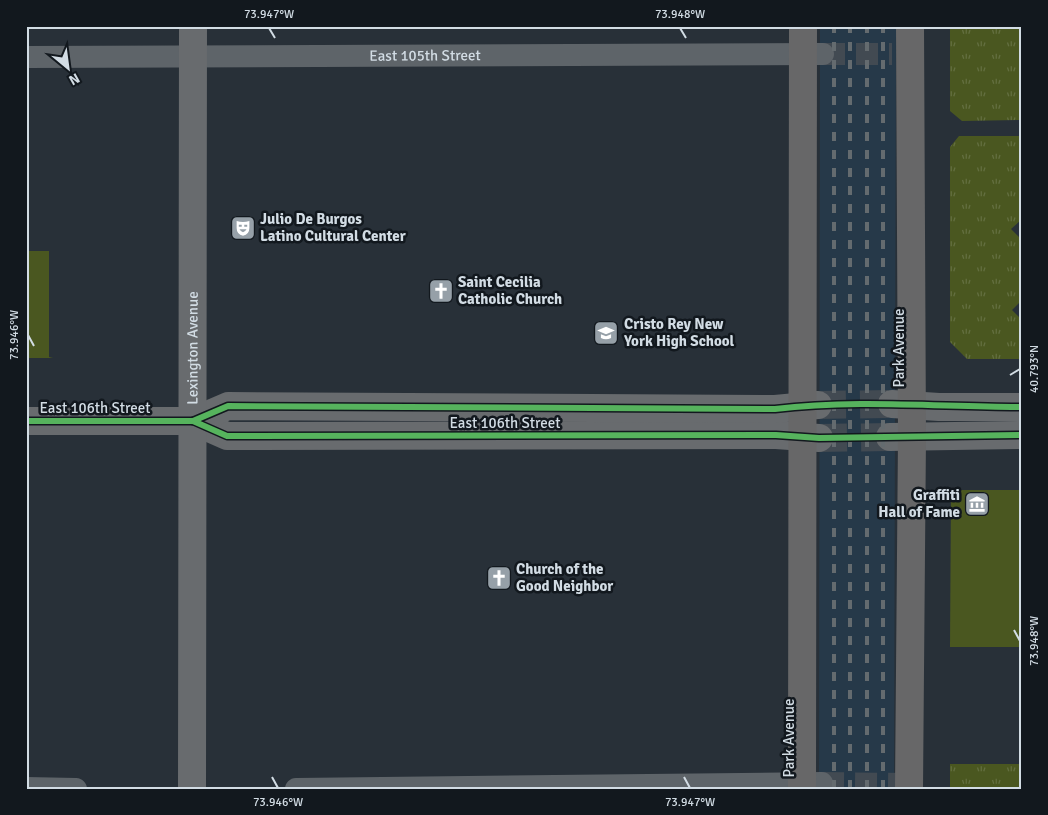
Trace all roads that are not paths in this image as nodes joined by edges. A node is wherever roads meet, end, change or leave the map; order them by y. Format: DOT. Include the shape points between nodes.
graph roads {
  1 [pos="193,26"];
  2 [pos="803,26"];
  3 [pos="910,26"];
  4 [pos="813,54"];
  5 [pos="26,56"];
  6 [pos="193,58"];
  7 [pos="810,405"];
  8 [pos="902,405"];
  9 [pos="1022,407"];
  10 [pos="26,421"];
  11 [pos="193,421"];
  12 [pos="1022,435"];
  13 [pos="810,437"];
  14 [pos="901,437"];
  15 [pos="809,785"];
  16 [pos="26,788"];
  17 [pos="76,789"];
  18 [pos="192,789"];
  19 [pos="296,789"];
  20 [pos="909,789"];
  1 -- 6 [label="main road, Lexington Avenue"];
  2 -- 4 [label="main road, Park Avenue"];
  3 -- 8 [label="main road, Park Avenue" via="901,54"];
  4 -- 6 [label="street, East 105th Street"];
  4 -- 7 [label="main road, Park Avenue"];
  5 -- 6 [label="street, East 105th Street"];
  6 -- 11 [label="main road, Lexington Avenue"];
  7 -- 11 [label="main road, East 106th Street" via="775,409 228,406"];
  7 -- 13 [label="main road, Park Avenue"];
  8 -- 9 [label="main road"];
  8 -- 14 [label="main road, Park Avenue"];
  10 -- 11 [label="main road, East 106th Street"];
  11 -- 13 [label="main road, East 106th Street" via="227,436"];
  11 -- 18 [label="main road, Lexington Avenue"];
  12 -- 14 [label="main road"];
  13 -- 15 [label="main road, Park Avenue"];
  14 -- 20 [label="main road, Park Avenue"];
  15 -- 19 [label="street"];
  16 -- 17 [label="street"];
}
